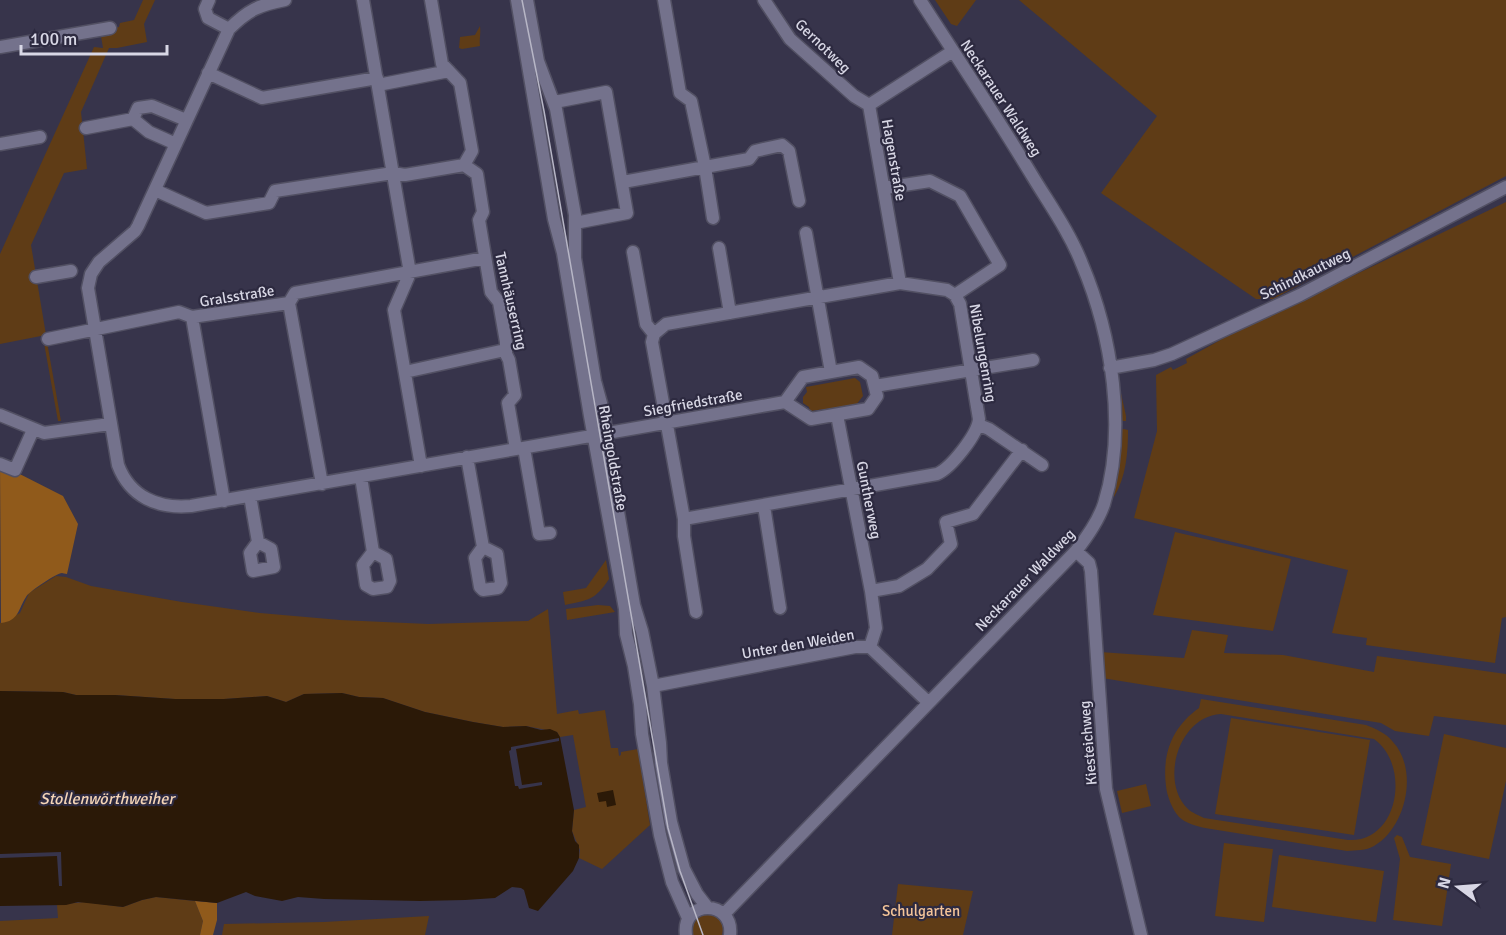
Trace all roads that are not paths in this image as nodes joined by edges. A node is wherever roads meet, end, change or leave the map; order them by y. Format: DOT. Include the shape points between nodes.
graph roads {
  1 [pos="209,0"];
  2 [pos="285,0"];
  3 [pos="363,0"];
  4 [pos="431,0"];
  5 [pos="517,0"];
  6 [pos="527,0"];
  7 [pos="664,0"];
  8 [pos="764,0"];
  9 [pos="920,0"];
  10 [pos="271,1"];
  11 [pos="110,28"];
  12 [pos="229,29"];
  13 [pos="0,47"];
  14 [pos="953,51"];
  15 [pos="449,71"];
  16 [pos="208,73"];
  17 [pos="377,81"];
  18 [pos="555,102"];
  19 [pos="869,105"];
  20 [pos="133,119"];
  21 [pos="186,120"];
  22 [pos="86,128"];
  23 [pos="40,137"];
  24 [pos="0,144"];
  25 [pos="176,144"];
  26 [pos="464,165"];
  27 [pos="705,167"];
  28 [pos="393,173"];
  29 [pos="623,182"];
  30 [pos="1506,187"];
  31 [pos="884,188"];
  32 [pos="155,190"];
  33 [pos="800,201"];
  34 [pos="713,218"];
  35 [pos="575,223"];
  36 [pos="806,232"];
  37 [pos="719,248"];
  38 [pos="633,252"];
  39 [pos="485,258"];
  40 [pos="71,271"];
  41 [pos="410,273"];
  42 [pos="36,277"];
  43 [pos="900,283"];
  44 [pos="956,295"];
  45 [pos="818,298"];
  46 [pos="289,303"];
  47 [pos="730,313"];
  48 [pos="192,318"];
  49 [pos="94,328"];
  50 [pos="654,334"];
  51 [pos="48,339"];
  52 [pos="505,350"];
  53 [pos="1033,360"];
  54 [pos="1110,368"];
  55 [pos="970,369"];
  56 [pos="405,372"];
  57 [pos="831,372"];
  58 [pos="875,386"];
  59 [pos="785,402"];
  60 [pos="0,415"];
  61 [pos="837,415"];
  62 [pos="668,423"];
  63 [pos="110,424"];
  64 [pos="978,425"];
  65 [pos="33,430"];
  66 [pos="600,434"];
  67 [pos="520,448"];
  68 [pos="1022,450"];
  69 [pos="467,458"];
  70 [pos="0,464"];
  71 [pos="1042,465"];
  72 [pos="421,466"];
  73 [pos="361,477"];
  74 [pos="322,484"];
  75 [pos="851,490"];
  76 [pos="250,496"];
  77 [pos="224,501"];
  78 [pos="764,506"];
  79 [pos="684,519"];
  80 [pos="550,533"];
  81 [pos="258,542"];
  82 [pos="483,547"];
  83 [pos="1076,551"];
  84 [pos="373,552"];
  85 [pos="871,591"];
  86 [pos="780,608"];
  87 [pos="696,612"];
  88 [pos="870,647"];
  89 [pos="653,686"];
  90 [pos="928,702"];
  91 [pos="707,907"];
  92 [pos="724,914"];
  93 [pos="688,918"];
  94 [pos="686,935"];
  95 [pos="730,935"];
  96 [pos="1141,935"];
  1 -- 12 [label="street" via="205,9 208,18"];
  2 -- 10 [label="street"];
  3 -- 17 [label="street"];
  4 -- 15 [label="street" via="442,64"];
  5 -- 66 [label="street, Rheingoldstraße" via="554,219"];
  6 -- 18 [label="street, Rheingoldstraße" via="538,61"];
  7 -- 27 [label="street" via="680,93 691,101"];
  8 -- 19 [label="street, Gernotweg" via="790,39"];
  9 -- 14 [label="street, Neckarauer Waldweg"];
  10 -- 12 [label="street" via="245,12"];
  11 -- 13 [label="street"];
  12 -- 16 [label="street"];
  14 -- 19 [label="street, Hagenstraße"];
  14 -- 54 [label="street, Neckarauer Waldweg" via="1082,261"];
  15 -- 17 [label="street"];
  15 -- 26 [label="street" via="460,83 472,151"];
  16 -- 17 [label="street" via="262,98"];
  16 -- 21 [label="street"];
  17 -- 28 [label="street"];
  18 -- 29 [label="street" via="606,92"];
  18 -- 35 [label="street, Rheingoldstraße"];
  19 -- 31 [label="street, Hagenstraße"];
  20 -- 21 [label="street" via="138,108 152,106"];
  20 -- 22 [label="street"];
  20 -- 25 [label="street" via="149,132"];
  21 -- 25 [label="street"];
  23 -- 24 [label="street"];
  25 -- 32 [label="street"];
  26 -- 28 [label="street"];
  26 -- 39 [label="street, Tannhäuserring" via="477,174"];
  27 -- 29 [label="street"];
  27 -- 33 [label="street" via="749,159 755,151 782,145 789,151"];
  27 -- 34 [label="street"];
  28 -- 32 [label="street" via="275,191 268,203 207,213"];
  28 -- 41 [label="street"];
  29 -- 35 [label="street" via="627,213"];
  30 -- 54 [label="street, Schindkautweg" via="1300,295 1172,354"];
  31 -- 43 [label="street, Hagenstraße"];
  31 -- 44 [label="street" via="930,181 960,196 1000,266"];
  32 -- 49 [label="street" via="135,231 91,274 88,288"];
  35 -- 66 [label="street, Rheingoldstraße" via="575,258 604,414"];
  36 -- 45 [label="street"];
  37 -- 47 [label="street"];
  38 -- 50 [label="street" via="646,324"];
  39 -- 41 [label="street"];
  39 -- 52 [label="street, Tannhäuserring" via="491,292 499,302"];
  40 -- 42 [label="street"];
  41 -- 46 [label="street" via="295,293"];
  41 -- 56 [label="street" via="394,310"];
  43 -- 44 [label="street, Nibelungenring" via="947,290"];
  43 -- 45 [label="street, Nibelungenring"];
  44 -- 55 [label="street, Nibelungenring"];
  45 -- 47 [label="street, Nibelungenring"];
  45 -- 57 [label="street"];
  46 -- 48 [label="street, Gralsstraße"];
  46 -- 74 [label="street, Gralsstraße"];
  47 -- 50 [label="street, Nibelungenring" via="666,324"];
  48 -- 49 [label="street" via="179,312"];
  48 -- 77 [label="street, Gralsstraße"];
  49 -- 51 [label="street"];
  49 -- 63 [label="street"];
  50 -- 62 [label="street" via="652,342"];
  52 -- 56 [label="street"];
  52 -- 67 [label="street, Tannhäuserring" via="515,394 508,403"];
  53 -- 55 [label="street"];
  54 -- 83 [label="street, Neckarauer Waldweg" via="1116,425 1113,463 1101,510"];
  55 -- 58 [label="street"];
  55 -- 64 [label="street, Nibelungenring"];
  56 -- 72 [label="street"];
  57 -- 58 [label="street" via="859,367 872,376"];
  57 -- 59 [label="street" via="803,377"];
  58 -- 61 [label="street" via="877,396 868,410"];
  59 -- 61 [label="street" via="811,419"];
  59 -- 62 [label="street, Siegfriedstraße"];
  60 -- 65 [label="street"];
  61 -- 75 [label="street, Guntherweg"];
  62 -- 66 [label="street, Siegfriedstraße"];
  62 -- 79 [label="street"];
  63 -- 65 [label="street" via="51,434"];
  63 -- 77 [label="street" via="121,474 141,496 172,507"];
  64 -- 68 [label="street"];
  64 -- 75 [label="street, Nibelungenring" via="945,470"];
  65 -- 70 [label="street" via="15,470"];
  66 -- 67 [label="street"];
  66 -- 89 [label="street, Rheingoldstraße"];
  66 -- 93 [label="street, Rheingoldstraße" via="626,634 660,835 672,882"];
  67 -- 69 [label="street"];
  67 -- 80 [label="street, Tannhäuserring" via="539,534"];
  68 -- 71 [label="street"];
  68 -- 85 [label="street" via="973,514 946,522 951,544 927,569 899,586"];
  69 -- 72 [label="street"];
  69 -- 82 [label="street"];
  72 -- 73 [label="street"];
  73 -- 74 [label="street"];
  73 -- 84 [label="street"];
  74 -- 76 [label="street"];
  75 -- 78 [label="street, Nibelungenring"];
  75 -- 85 [label="street, Guntherweg"];
  76 -- 77 [label="street"];
  76 -- 81 [label="street"];
  78 -- 79 [label="street, Nibelungenring"];
  78 -- 86 [label="street"];
  79 -- 87 [label="street"];
  83 -- 90 [label="street, Neckarauer Waldweg"];
  83 -- 96 [label="street, Kiesteichweg" via="1089,563 1091,571 1106,789"];
  85 -- 88 [label="street, Guntherweg" via="876,628"];
  88 -- 89 [label="street, Unter den Weiden"];
  88 -- 90 [label="street, Unter den Weiden"];
  89 -- 91 [label="street, Rheingoldstraße" via="661,763 675,837 684,870"];
  90 -- 92 [label="street, Neckarauer Waldweg"];
  91 -- 92 [label="street"];
  91 -- 93 [label="street"];
  92 -- 95 [label="street"];
  93 -- 94 [label="street"];
}
